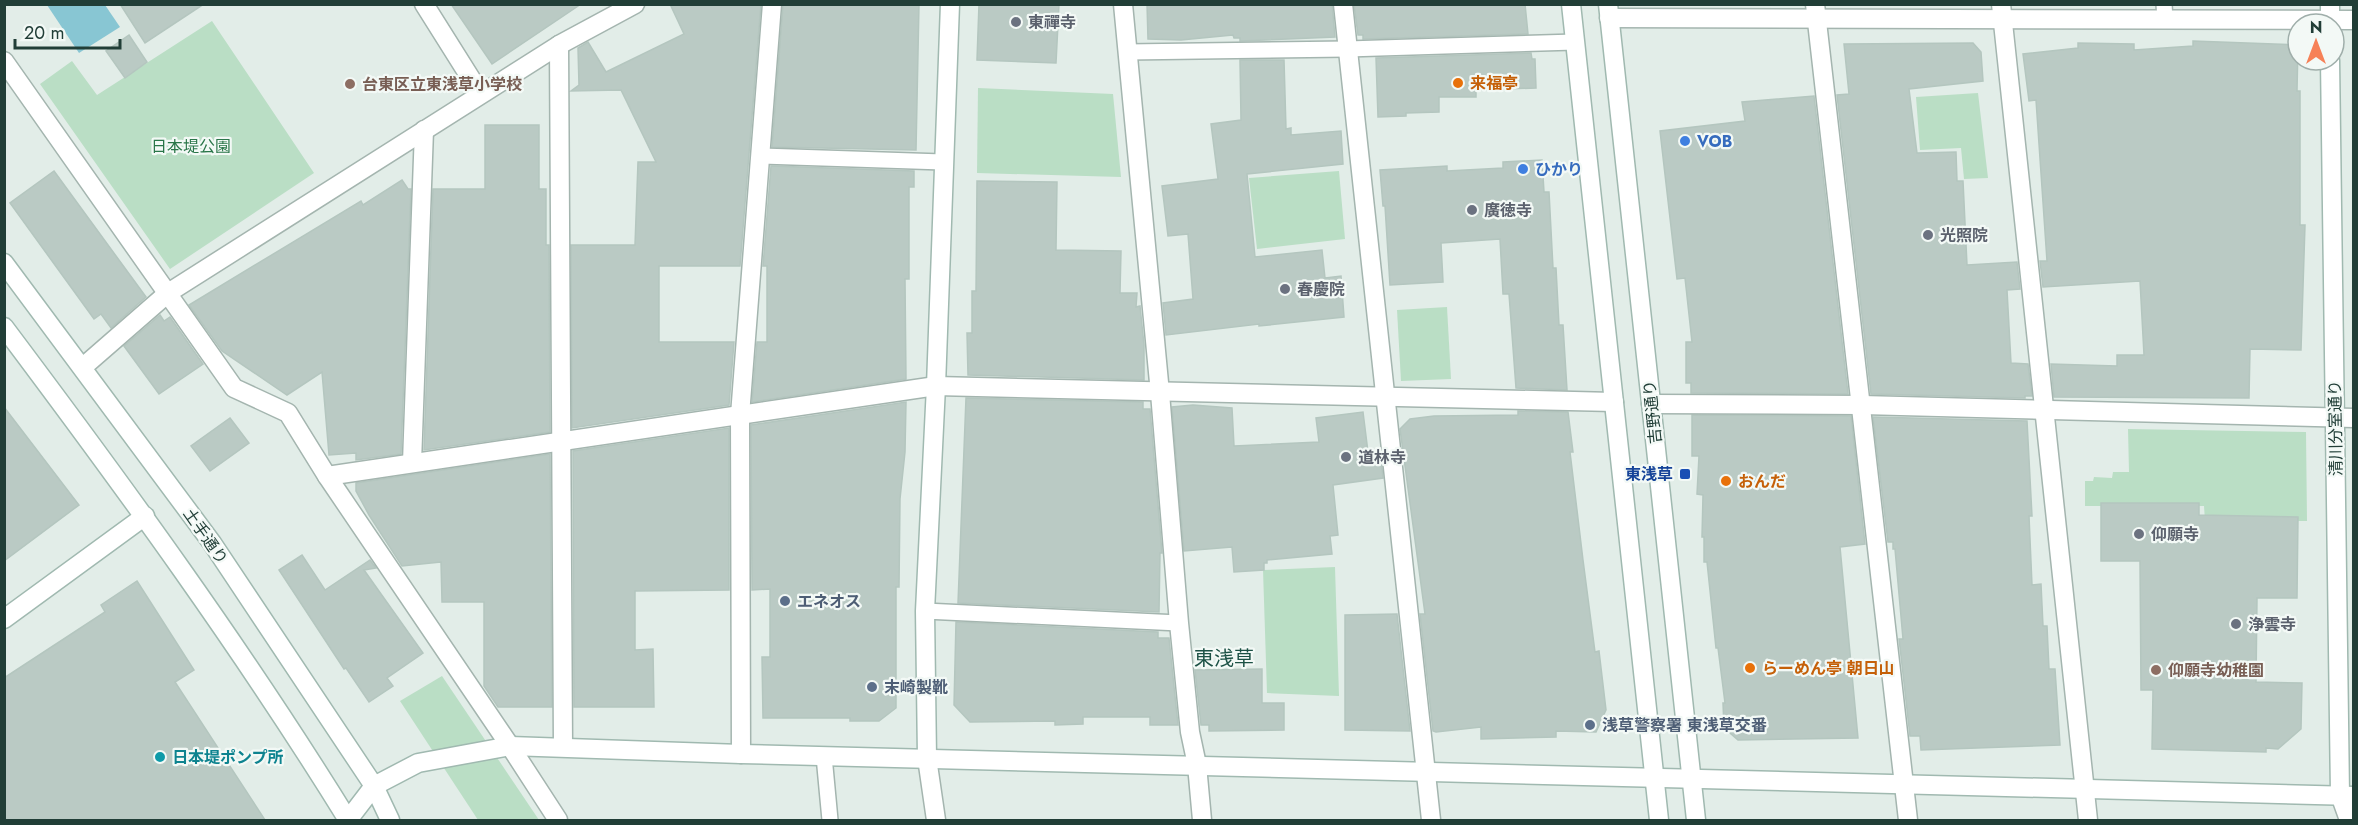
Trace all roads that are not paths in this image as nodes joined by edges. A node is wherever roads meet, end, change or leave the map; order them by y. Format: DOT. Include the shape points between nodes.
graph roads {
  1 [pos="424,4"];
  2 [pos="772,4"];
  3 [pos="950,4"];
  4 [pos="1123,4"];
  5 [pos="1343,4"];
  6 [pos="1571,4"];
  7 [pos="633,5"];
  8 [pos="1609,11"];
  9 [pos="1816,11"];
  10 [pos="2002,12"];
  11 [pos="2164,12"];
  12 [pos="2286,15"];
  13 [pos="1575,42"];
  14 [pos="559,45"];
  15 [pos="1347,49"];
  16 [pos="1127,52"];
  17 [pos="4,61"];
  18 [pos="2330,72"];
  19 [pos="480,93"];
  20 [pos="424,130"];
  21 [pos="761,156"];
  22 [pos="943,162"];
  23 [pos="4,263"];
  24 [pos="168,293"];
  25 [pos="4,327"];
  26 [pos="83,368"];
  27 [pos="936,386"];
  28 [pos="1160,393"];
  29 [pos="1384,395"];
  30 [pos="1614,402"];
  31 [pos="1651,404"];
  32 [pos="1862,405"];
  33 [pos="2045,410"];
  34 [pos="740,415"];
  35 [pos="2335,418"];
  36 [pos="2354,418"];
  37 [pos="560,441"];
  38 [pos="412,463"];
  39 [pos="327,476"];
  40 [pos="146,516"];
  41 [pos="925,611"];
  42 [pos="4,619"];
  43 [pos="1179,623"];
  44 [pos="510,746"];
  45 [pos="563,747"];
  46 [pos="741,754"];
  47 [pos="824,756"];
  48 [pos="927,758"];
  49 [pos="1197,765"];
  50 [pos="1426,772"];
  51 [pos="1654,778"];
  52 [pos="1692,779"];
  53 [pos="1905,785"];
  54 [pos="375,786"];
  55 [pos="2085,787"];
  56 [pos="2347,795"];
  57 [pos="348,820"];
  58 [pos="390,820"];
  59 [pos="558,820"];
  60 [pos="830,820"];
  61 [pos="936,820"];
  62 [pos="1202,820"];
  63 [pos="1431,820"];
  64 [pos="1659,820"];
  65 [pos="1696,820"];
  66 [pos="1908,820"];
  67 [pos="2088,820"];
  68 [pos="2349,820"];
  1 -- 19 [label="street"];
  2 -- 21 [label="street"];
  3 -- 22 [label="street"];
  4 -- 16 [label="street"];
  5 -- 15 [label="street"];
  6 -- 13 [label="street"];
  7 -- 14 [label="street"];
  8 -- 9 [label="street"];
  8 -- 31 [label="street, 吉野通り"];
  9 -- 10 [label="street"];
  9 -- 32 [label="street"];
  10 -- 11 [label="street"];
  10 -- 33 [label="street"];
  11 -- 12 [label="street"];
  13 -- 15 [label="lane"];
  13 -- 30 [label="street"];
  14 -- 19 [label="street"];
  14 -- 37 [label="street"];
  15 -- 16 [label="lane"];
  15 -- 29 [label="street"];
  16 -- 28 [label="street"];
  17 -- 24 [label="street"];
  18 -- 35 [label="street, 清川分室通り"];
  19 -- 20 [label="street"];
  20 -- 24 [label="street"];
  20 -- 38 [label="street"];
  21 -- 22 [label="lane"];
  21 -- 34 [label="street"];
  22 -- 27 [label="street"];
  23 -- 26 [label="street, 土手通り"];
  24 -- 26 [label="street"];
  24 -- 39 [label="street" via="234,388 288,414"];
  25 -- 40 [label="street"];
  26 -- 54 [label="street, 土手通り" via="212,543"];
  27 -- 28 [label="street"];
  27 -- 34 [label="street"];
  27 -- 41 [label="street"];
  28 -- 29 [label="street"];
  28 -- 43 [label="street"];
  29 -- 30 [label="street"];
  29 -- 50 [label="street"];
  30 -- 51 [label="street"];
  31 -- 32 [label="street"];
  31 -- 52 [label="street, 吉野通り"];
  32 -- 33 [label="street"];
  32 -- 53 [label="street"];
  33 -- 35 [label="street"];
  33 -- 55 [label="street"];
  34 -- 37 [label="street"];
  34 -- 46 [label="street"];
  35 -- 36 [label="street"];
  35 -- 56 [label="street, 清川分室通り"];
  37 -- 38 [label="street"];
  37 -- 45 [label="street"];
  38 -- 39 [label="street"];
  39 -- 44 [label="street"];
  40 -- 42 [label="street"];
  40 -- 57 [label="street"];
  41 -- 43 [label="lane"];
  41 -- 48 [label="street"];
  43 -- 49 [label="street"];
  44 -- 45 [label="street"];
  44 -- 54 [label="street" via="418,763"];
  44 -- 59 [label="street"];
  45 -- 46 [label="street"];
  46 -- 47 [label="street"];
  47 -- 48 [label="street"];
  47 -- 60 [label="lane"];
  48 -- 49 [label="street"];
  48 -- 61 [label="street"];
  49 -- 50 [label="street"];
  49 -- 62 [label="street"];
  50 -- 51 [label="street"];
  50 -- 63 [label="street"];
  51 -- 52 [label="street"];
  51 -- 64 [label="street"];
  52 -- 53 [label="street"];
  52 -- 65 [label="street, 吉野通り"];
  53 -- 55 [label="street"];
  53 -- 66 [label="street"];
  54 -- 57 [label="street"];
  54 -- 58 [label="street, 土手通り"];
  55 -- 56 [label="street"];
  55 -- 67 [label="street"];
  56 -- 68 [label="street, 清川分室通り"];
}
